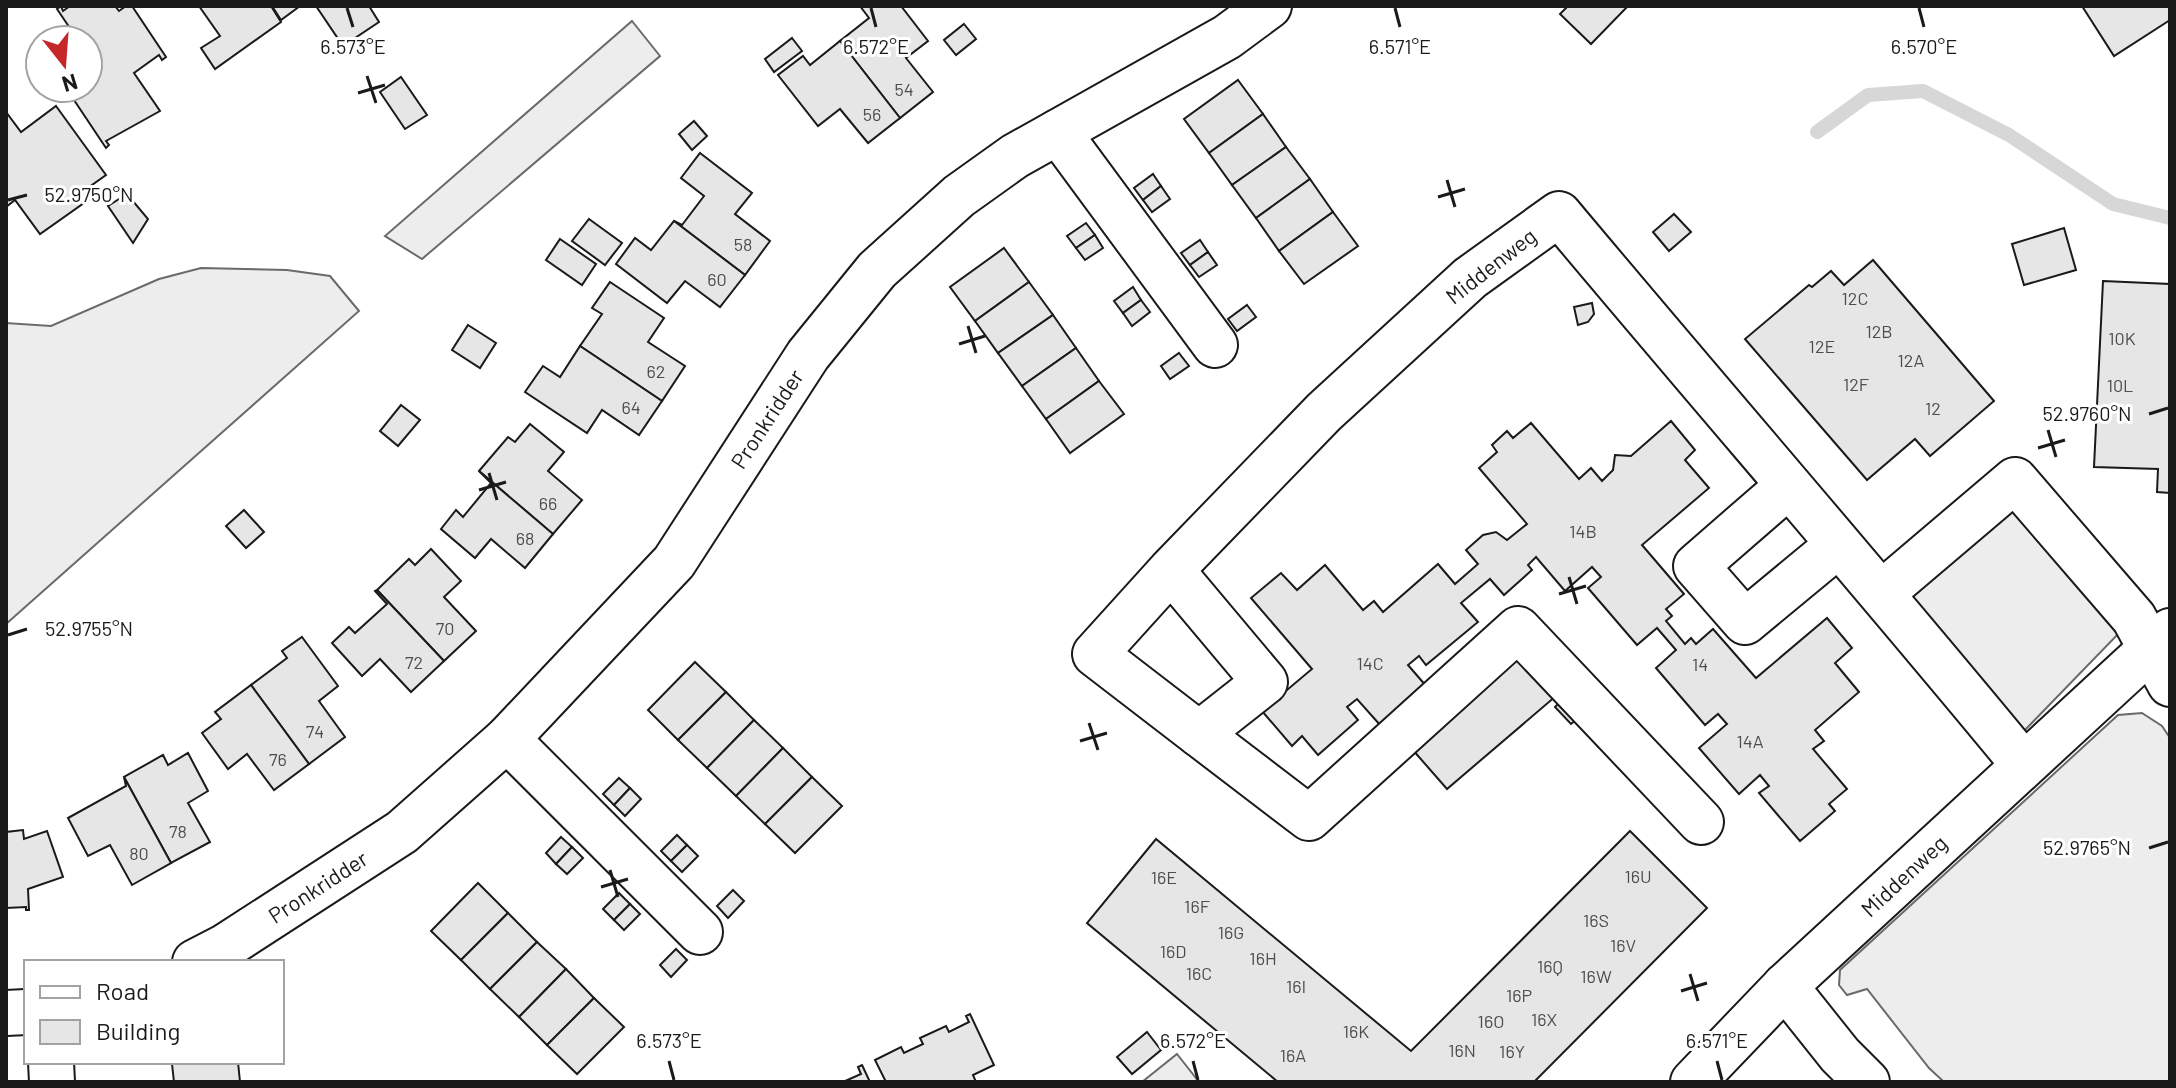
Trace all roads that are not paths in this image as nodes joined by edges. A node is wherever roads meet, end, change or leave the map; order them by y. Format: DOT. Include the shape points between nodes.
graph roads {
  1 [pos="1250,12"];
  2 [pos="1058,132"];
  3 [pos="1215,345"];
  4 [pos="1788,486"];
  5 [pos="1838,545"];
  6 [pos="1171,570"];
  7 [pos="1882,593"];
  8 [pos="2163,655"];
  9 [pos="1199,734"];
  10 [pos="507,739"];
  11 [pos="2024,765"];
  12 [pos="1701,822"];
  13 [pos="700,932"];
  14 [pos="199,960"];
  15 [pos="1785,986"];
  16 [pos="1693,1082"];
  17 [pos="1867,1082"];
  1 -- 2 [label="street, Pronkridder" via="1227,37"];
  2 -- 3 [label="street"];
  2 -- 10 [label="street, Pronkridder" via="959,196 877,270 808,355 674,562"];
  4 -- 5 [label="street, Middenweg"];
  4 -- 5 [label="street" via="1696,566 1745,622"];
  4 -- 6 [label="street, Middenweg" via="1559,214 1459,288 1324,412"];
  5 -- 7 [label="street, Middenweg"];
  6 -- 9 [label="street" via="1265,682"];
  6 -- 9 [label="street, Middenweg" via="1095,654"];
  7 -- 8 [label="street" via="2015,480"];
  7 -- 11 [label="street, Middenweg"];
  8 -- 11 [label="street, Middenweg"];
  9 -- 12 [label="street" via="1309,818 1518,629"];
  10 -- 13 [label="street"];
  10 -- 14 [label="street, Pronkridder" via="402,832"];
  11 -- 15 [label="street, Middenweg"];
  15 -- 16 [label="street, Middenweg"];
  15 -- 17 [label="street"];
}
